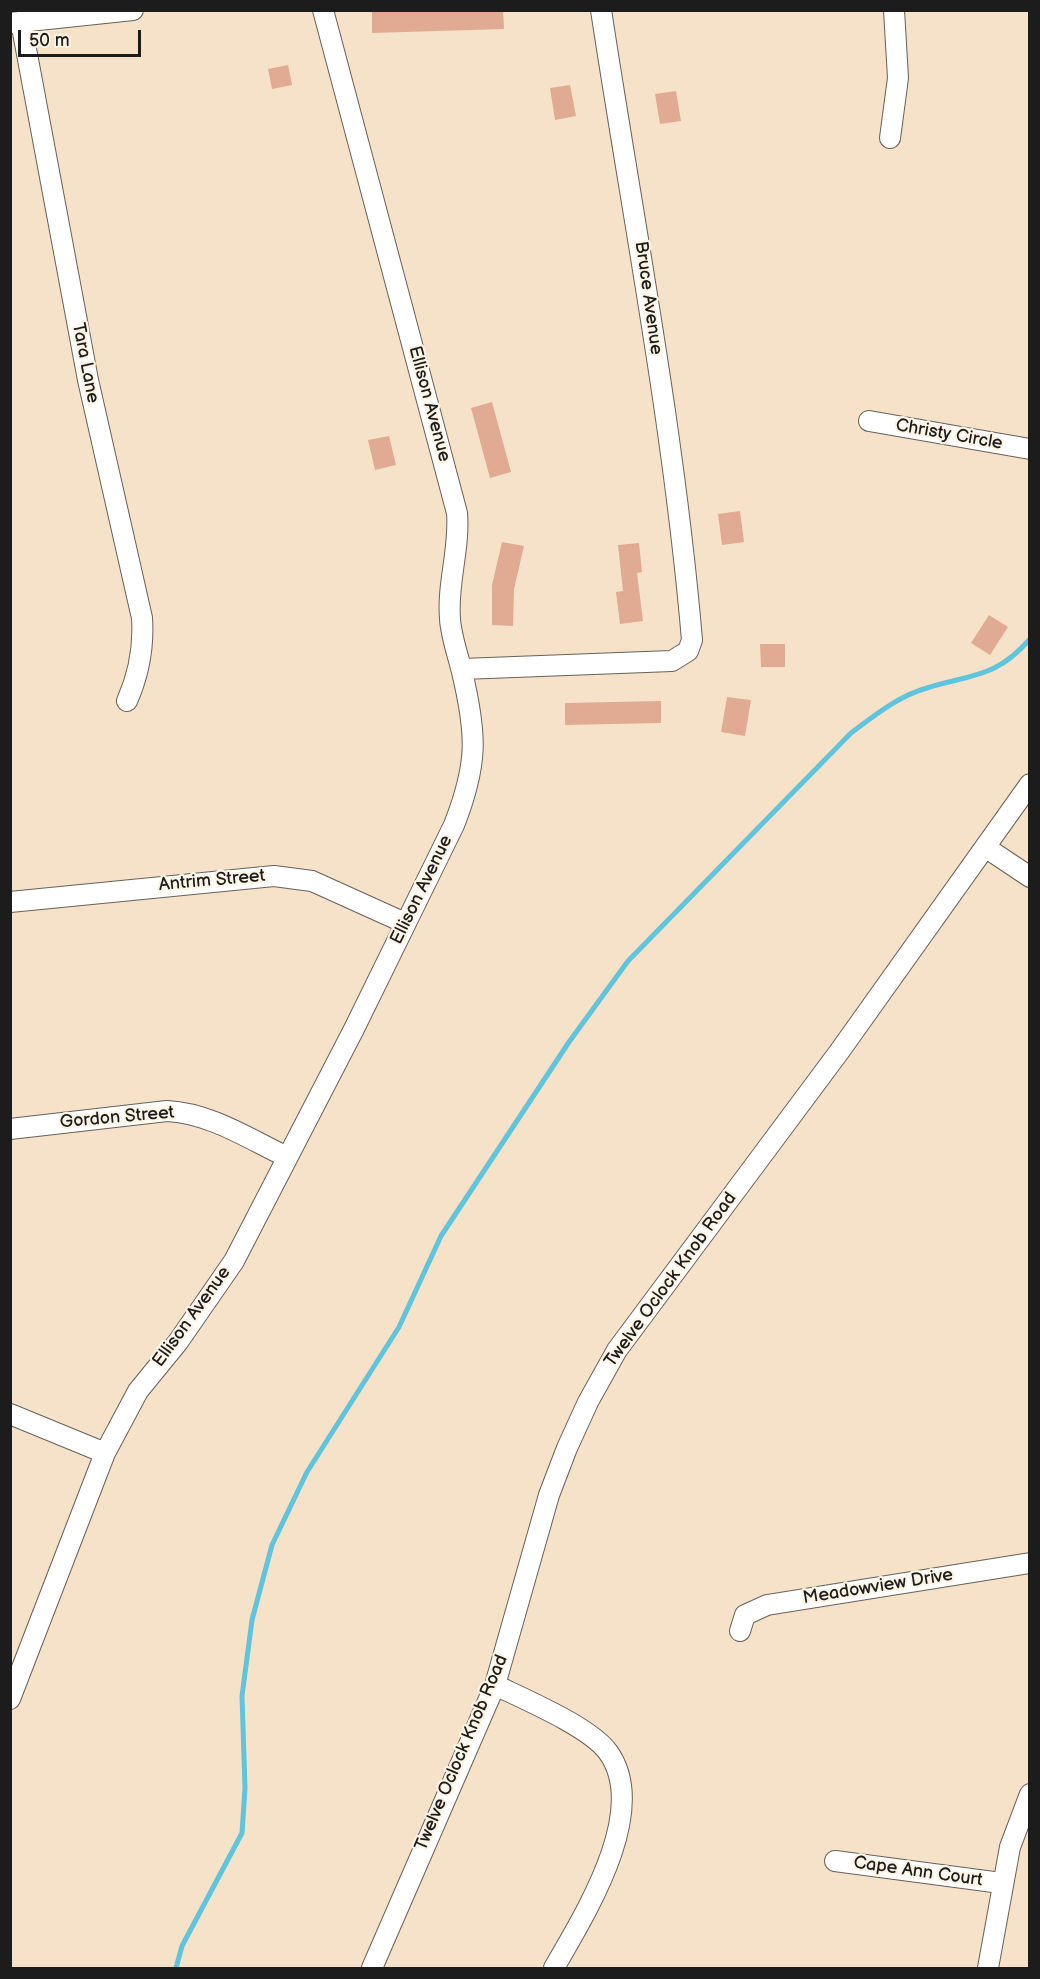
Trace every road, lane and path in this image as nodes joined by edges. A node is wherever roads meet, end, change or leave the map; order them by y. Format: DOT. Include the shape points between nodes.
graph roads {
  1 [pos="133,10"];
  2 [pos="323,10"];
  3 [pos="601,10"];
  4 [pos="894,10"];
  5 [pos="16,22"];
  6 [pos="890,138"];
  7 [pos="869,421"];
  8 [pos="1029,449"];
  9 [pos="462,669"];
  10 [pos="127,701"];
  11 [pos="1029,784"];
  12 [pos="985,847"];
  13 [pos="1029,877"];
  14 [pos="10,902"];
  15 [pos="405,924"];
  16 [pos="10,1129"];
  17 [pos="287,1157"];
  18 [pos="10,1414"];
  19 [pos="105,1453"];
  20 [pos="1029,1563"];
  21 [pos="740,1631"];
  22 [pos="18,1656"];
  23 [pos="495,1685"];
  24 [pos="10,1699"];
  25 [pos="1029,1794"];
  26 [pos="835,1861"];
  27 [pos="1002,1883"];
  28 [pos="372,1968"];
  29 [pos="554,1968"];
  30 [pos="988,1968"];
  1 -- 5 [label="street"];
  2 -- 9 [label="street, Ellison Avenue" via="458,513 449,602"];
  3 -- 9 [label="street, Bruce Avenue" via="640,240 692,640 688,651 672,661"];
  4 -- 6 [label="street" via="898,78"];
  5 -- 10 [label="street, Tara Lane" via="88,380 142,618 141,663"];
  7 -- 8 [label="street, Christy Circle"];
  9 -- 15 [label="street, Ellison Avenue" via="473,716 472,768 454,825"];
  11 -- 12 [label="street, Twelve Oclock Knob Road"];
  12 -- 13 [label="street"];
  12 -- 23 [label="street, Twelve Oclock Knob Road" via="833,1061 617,1350 588,1402 560,1467"];
  14 -- 15 [label="street, Antrim Street" via="274,876 312,881"];
  15 -- 17 [label="street, Ellison Avenue"];
  16 -- 17 [label="street, Gordon Street" via="183,1112 203,1117"];
  17 -- 19 [label="street, Ellison Avenue" via="234,1261 178,1342 138,1391"];
  18 -- 19 [label="street"];
  19 -- 22 [label="street, Ellison Avenue"];
  20 -- 21 [label="street, Meadowview Drive" via="767,1605 745,1615"];
  22 -- 24 [label="street, Ellison Avenue"];
  23 -- 28 [label="street, Twelve Oclock Knob Road"];
  23 -- 29 [label="street" via="597,1741 616,1765 620,1780 618,1833 608,1865"];
  25 -- 27 [label="street"];
  26 -- 27 [label="street, Cape Ann Court"];
  27 -- 30 [label="street"];
}
